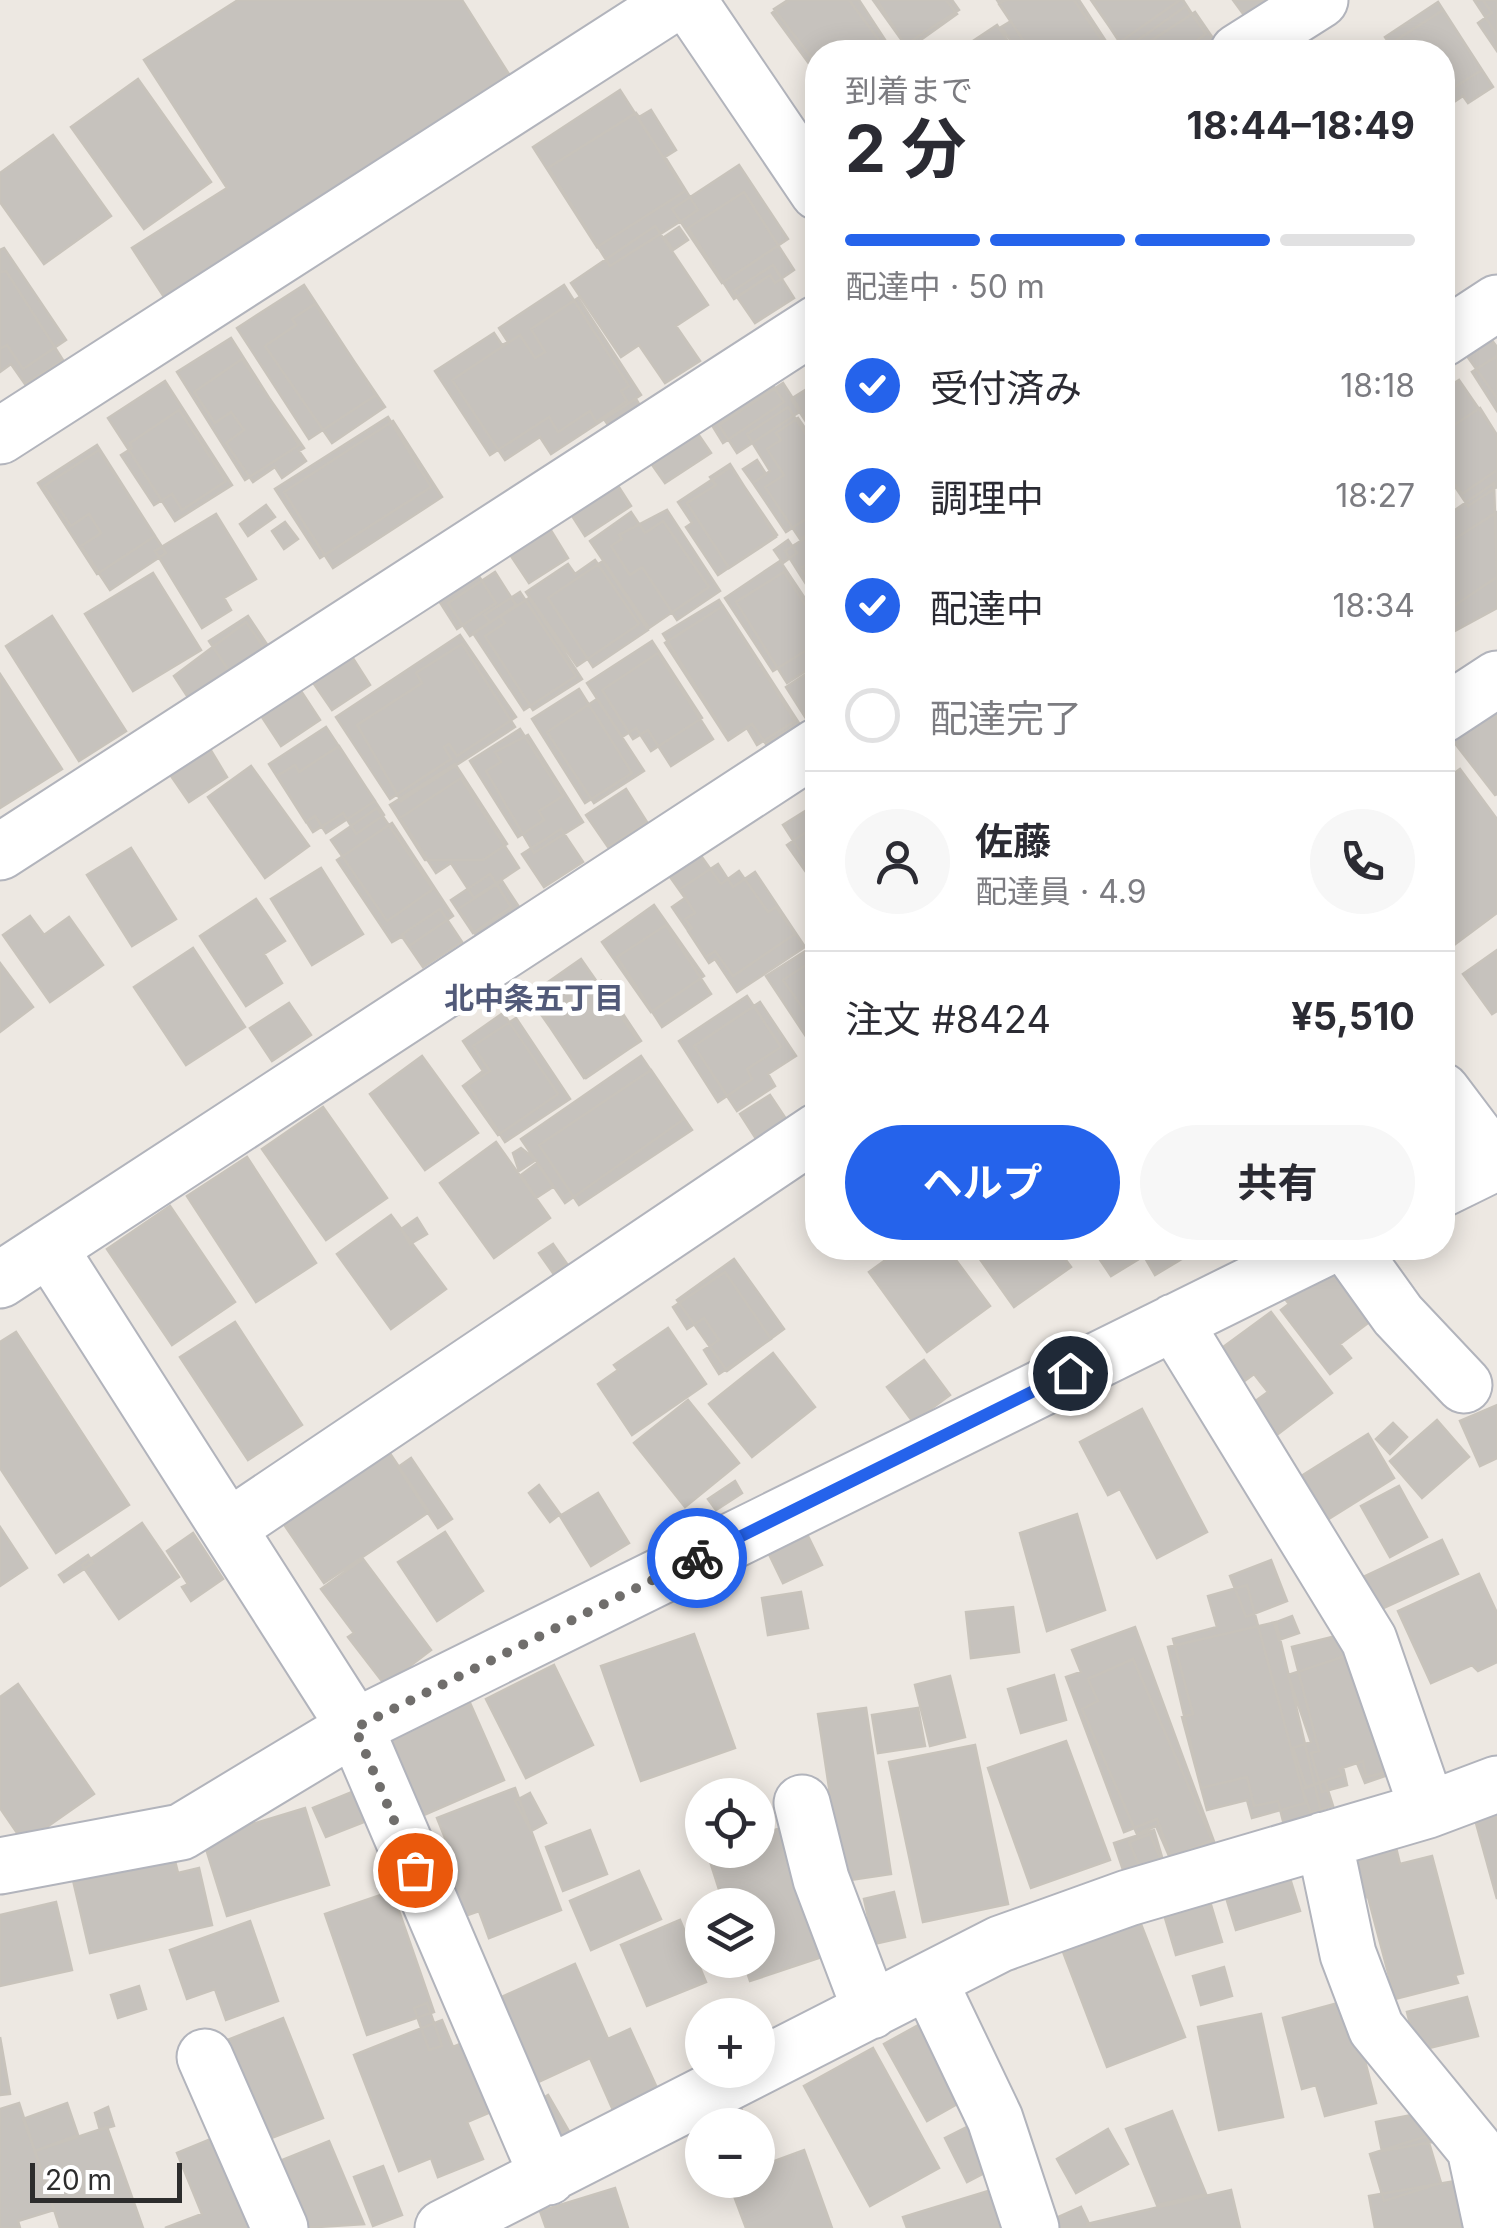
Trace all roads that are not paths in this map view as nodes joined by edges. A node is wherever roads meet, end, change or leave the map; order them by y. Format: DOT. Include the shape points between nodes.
graph roads {
  1 [pos="678,0"];
  2 [pos="688,0"];
  3 [pos="1320,0"];
  4 [pos="1257,40"];
  5 [pos="805,173"];
  6 [pos="1497,303"];
  7 [pos="1455,330"];
  8 [pos="805,331"];
  9 [pos="0,436"];
  10 [pos="1497,679"];
  11 [pos="1455,706"];
  12 [pos="805,754"];
  13 [pos="0,852"];
  14 [pos="1455,1108"];
  15 [pos="805,1141"];
  16 [pos="1497,1163"];
  17 [pos="1455,1183"];
  18 [pos="50,1248"];
  19 [pos="1301,1260"];
  20 [pos="1359,1260"];
  21 [pos="0,1280"];
  22 [pos="1174,1322"];
  23 [pos="1464,1385"];
  24 [pos="228,1528"];
  25 [pos="355,1728"];
  26 [pos="1497,1784"];
  27 [pos="802,1803"];
  28 [pos="1428,1810"];
  29 [pos="1324,1840"];
  30 [pos="0,1866"];
  31 [pos="928,1982"];
  32 [pos="872,2012"];
  33 [pos="205,2057"];
  34 [pos="548,2178"];
  35 [pos="280,2228"];
  36 [pos="444,2228"];
  37 [pos="1031,2228"];
  38 [pos="1492,2228"];
  1 -- 9 [label="street"];
  2 -- 5 [label="street"];
  3 -- 4 [label="street"];
  6 -- 7 [label="street"];
  8 -- 13 [label="street"];
  10 -- 11 [label="street"];
  12 -- 18 [label="street"];
  14 -- 16 [label="street"];
  15 -- 24 [label="street"];
  16 -- 17 [label="street"];
  18 -- 21 [label="street"];
  18 -- 24 [label="street"];
  19 -- 22 [label="street"];
  20 -- 23 [label="street" via="1398,1315"];
  22 -- 25 [label="street"];
  22 -- 28 [label="street" via="1369,1640"];
  24 -- 25 [label="street"];
  25 -- 30 [label="street" via="180,1832"];
  25 -- 34 [label="street"];
  26 -- 28 [label="street"];
  27 -- 32 [label="street" via="820,1879"];
  28 -- 29 [label="street"];
  29 -- 31 [label="street" via="1128,1898 1000,1944"];
  29 -- 38 [label="street" via="1348,1954 1376,2028 1475,2149"];
  31 -- 32 [label="street"];
  31 -- 37 [label="street" via="995,2119"];
  32 -- 34 [label="street"];
  33 -- 35 [label="street"];
  34 -- 36 [label="street"];
}
